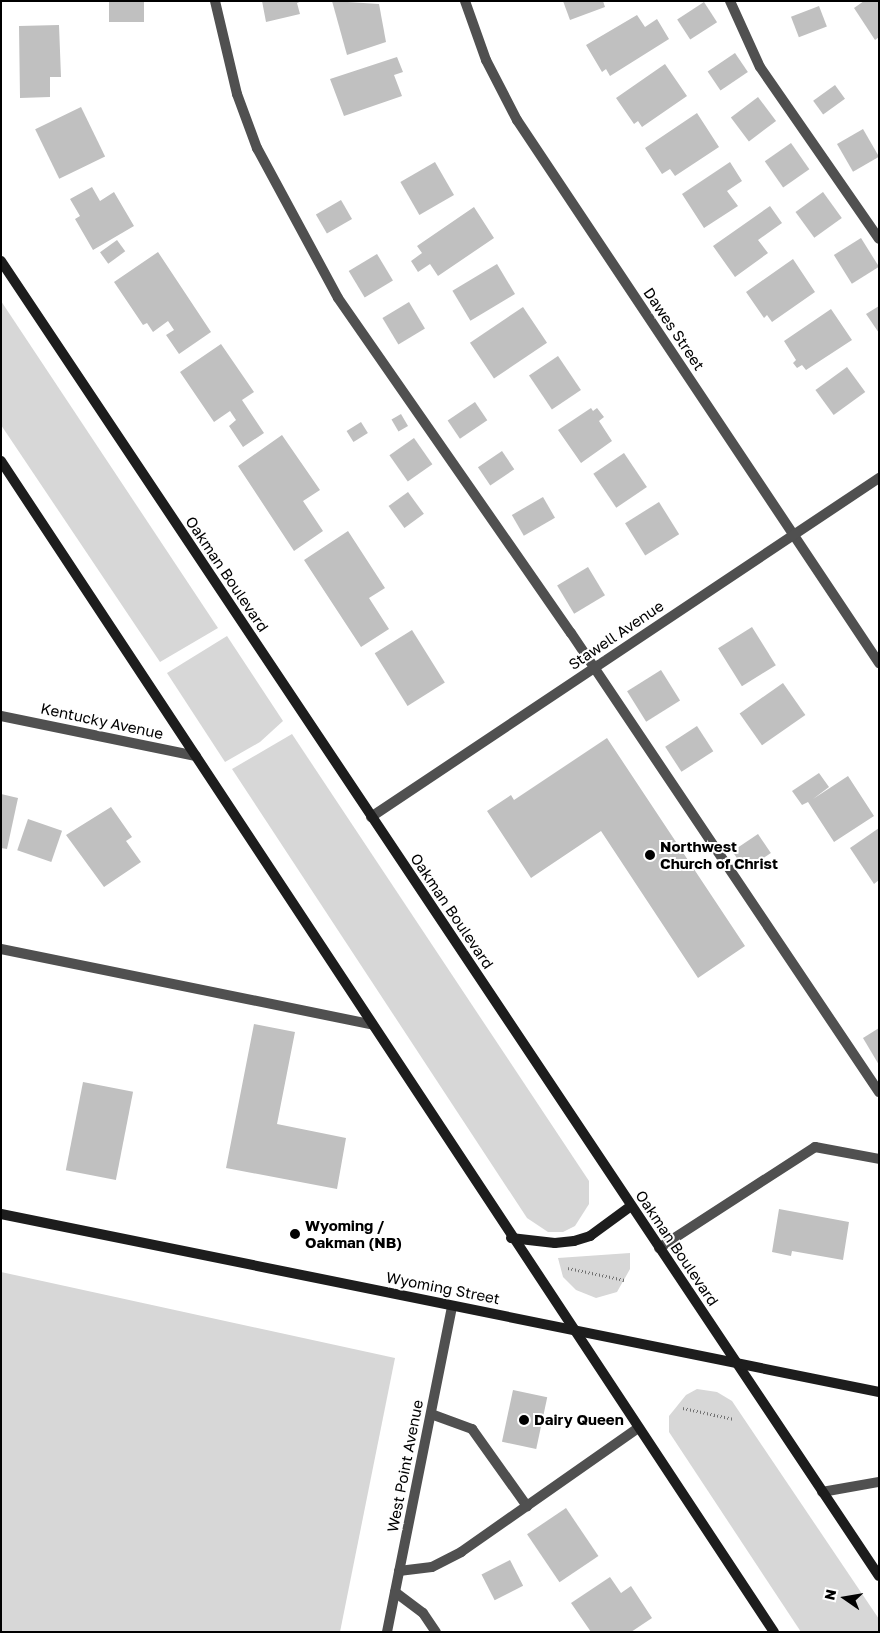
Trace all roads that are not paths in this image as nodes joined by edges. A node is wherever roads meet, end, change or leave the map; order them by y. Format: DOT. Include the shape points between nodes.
graph roads {
  1 [pos="215,1"];
  2 [pos="465,1"];
  3 [pos="730,1"];
  4 [pos="879,240"];
  5 [pos="1,261"];
  6 [pos="1,461"];
  7 [pos="879,478"];
  8 [pos="793,535"];
  9 [pos="879,662"];
  10 [pos="593,668"];
  11 [pos="1,716"];
  12 [pos="196,756"];
  13 [pos="370,817"];
  14 [pos="1,949"];
  15 [pos="372,1024"];
  16 [pos="879,1092"];
  17 [pos="879,1159"];
  18 [pos="631,1206"];
  19 [pos="1,1214"];
  20 [pos="511,1238"];
  21 [pos="659,1248"];
  22 [pos="452,1306"];
  23 [pos="572,1330"];
  24 [pos="736,1363"];
  25 [pos="879,1392"];
  26 [pos="431,1414"];
  27 [pos="638,1428"];
  28 [pos="879,1482"];
  29 [pos="822,1492"];
  30 [pos="527,1506"];
  31 [pos="399,1571"];
  32 [pos="879,1576"];
  33 [pos="395,1592"];
  34 [pos="387,1632"];
  35 [pos="436,1632"];
  36 [pos="774,1632"];
  1 -- 10 [label="street" via="237,94 257,148 338,298"];
  2 -- 8 [label="street, Dawes Street" via="486,60 517,120"];
  3 -- 4 [label="street" via="760,67"];
  5 -- 13 [label="street, Oakman Boulevard"];
  6 -- 12 [label="street"];
  7 -- 8 [label="street, Stawell Avenue"];
  8 -- 9 [label="street, Dawes Street"];
  8 -- 10 [label="street, Stawell Avenue"];
  10 -- 13 [label="street, Stawell Avenue"];
  10 -- 16 [label="street"];
  11 -- 12 [label="street, Kentucky Avenue"];
  12 -- 15 [label="street"];
  13 -- 18 [label="street, Oakman Boulevard"];
  14 -- 15 [label="street"];
  15 -- 20 [label="street"];
  17 -- 21 [label="street" via="815,1147"];
  18 -- 20 [label="street" via="590,1236 555,1243"];
  18 -- 21 [label="street, Oakman Boulevard"];
  19 -- 22 [label="street, Wyoming Street"];
  20 -- 23 [label="street"];
  21 -- 24 [label="street, Oakman Boulevard"];
  22 -- 23 [label="street, Wyoming Street"];
  22 -- 26 [label="street, West Point Avenue"];
  23 -- 24 [label="street, Wyoming Street"];
  23 -- 27 [label="street"];
  24 -- 25 [label="street, Wyoming Street"];
  24 -- 29 [label="street, Oakman Boulevard"];
  26 -- 30 [label="street" via="472,1429"];
  26 -- 31 [label="street, West Point Avenue"];
  27 -- 30 [label="street"];
  27 -- 36 [label="street"];
  28 -- 29 [label="street"];
  29 -- 32 [label="street, Oakman Boulevard"];
  30 -- 31 [label="street" via="461,1552 432,1567"];
  31 -- 33 [label="street, West Point Avenue"];
  33 -- 34 [label="street, West Point Avenue"];
  33 -- 35 [label="street" via="423,1613"];
}
